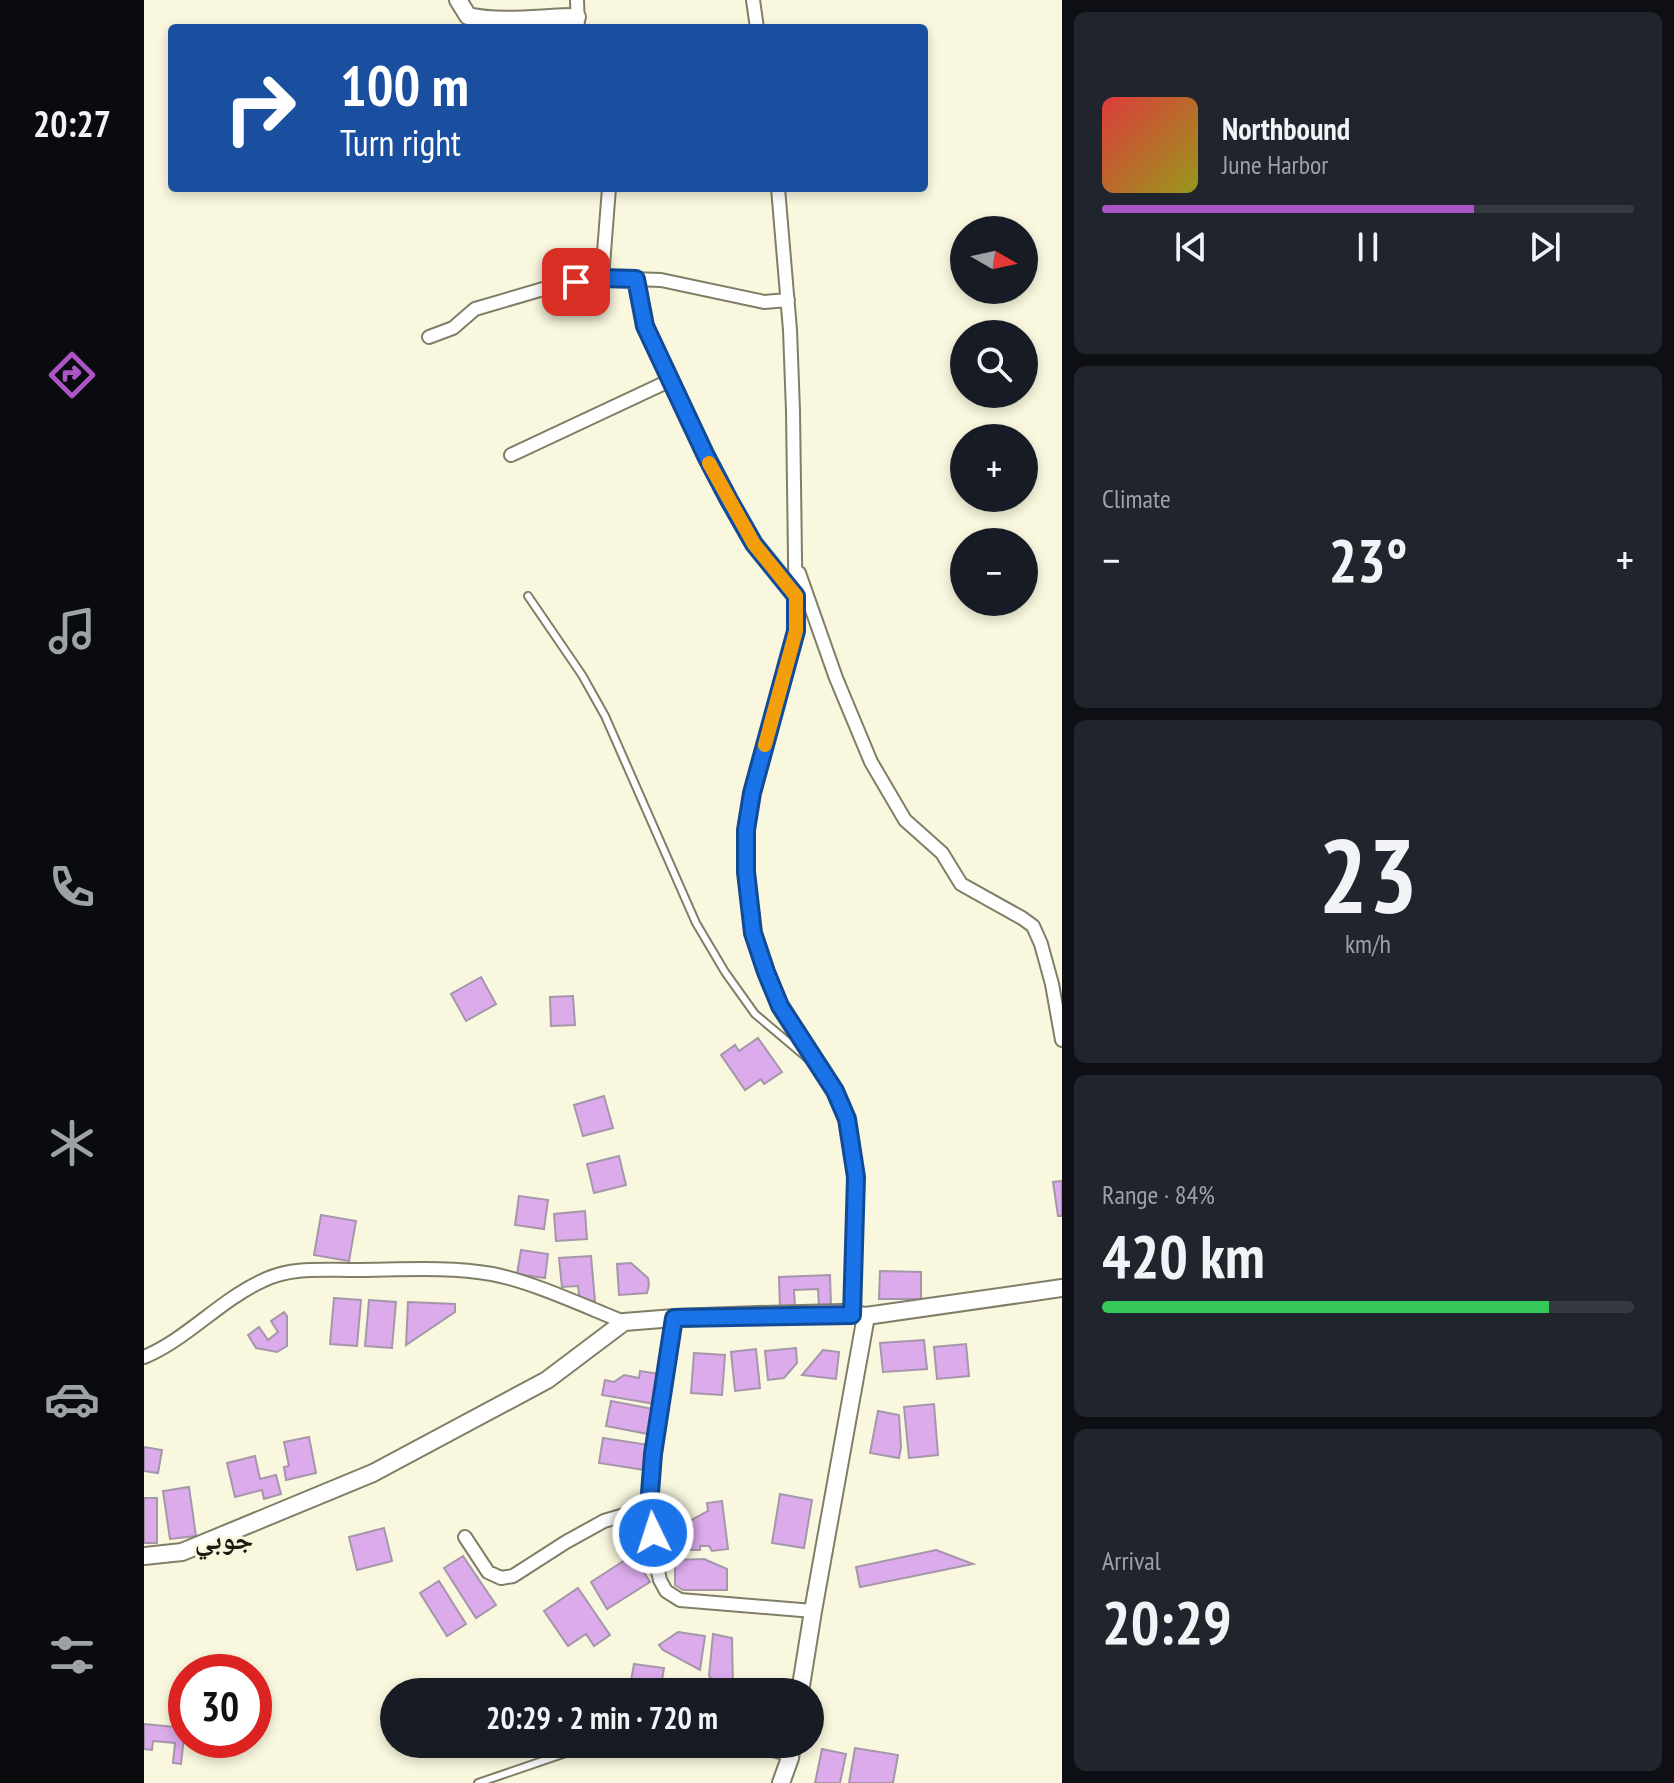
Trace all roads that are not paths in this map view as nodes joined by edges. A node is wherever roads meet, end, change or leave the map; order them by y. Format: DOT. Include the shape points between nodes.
graph roads {
  1 [pos="458,0"];
  2 [pos="753,0"];
  3 [pos="577,15"];
  4 [pos="756,24"];
  5 [pos="609,192"];
  6 [pos="778,192"];
  7 [pos="602,278"];
  8 [pos="636,279"];
  9 [pos="788,300"];
  10 [pos="429,337"];
  11 [pos="671,380"];
  12 [pos="511,455"];
  13 [pos="795,562"];
  14 [pos="528,596"];
  15 [pos="796,596"];
  16 [pos="1062,1040"];
  17 [pos="824,1072"];
  18 [pos="1062,1288"];
  19 [pos="859,1315"];
  20 [pos="674,1318"];
  21 [pos="624,1322"];
  22 [pos="144,1357"];
  23 [pos="651,1507"];
  24 [pos="465,1537"];
  25 [pos="144,1556"];
  26 [pos="813,1611"];
  27 [pos="802,1678"];
  28 [pos="551,1758"];
  29 [pos="789,1758"];
  30 [pos="478,1783"];
  31 [pos="781,1783"];
  1 -- 3 [label="street" via="468,16 483,19"];
  2 -- 4 [label="street"];
  5 -- 7 [label="street"];
  6 -- 9 [label="street"];
  7 -- 8 [label="street"];
  7 -- 10 [label="street" via="475,309 453,328"];
  8 -- 9 [label="street" via="764,302"];
  8 -- 11 [label="street" via="645,326"];
  9 -- 13 [label="street"];
  11 -- 12 [label="street"];
  11 -- 15 [label="street" via="754,544"];
  13 -- 15 [label="street"];
  13 -- 16 [label="street" via="871,762 905,820 942,853 961,884 1033,926 1052,984"];
  14 -- 17 [label="lane" via="605,716 696,923 725,972 755,1014"];
  15 -- 17 [label="street" via="796,631 752,793 746,872 753,933 766,972 780,1006"];
  17 -- 19 [label="street" via="847,1119 856,1177"];
  18 -- 19 [label="street"];
  19 -- 20 [label="street"];
  19 -- 26 [label="street"];
  20 -- 21 [label="street"];
  20 -- 23 [label="street" via="653,1454"];
  21 -- 22 [label="street" via="495,1275 454,1269 291,1271 238,1293"];
  21 -- 25 [label="street" via="547,1380 373,1473 182,1552"];
  23 -- 24 [label="street" via="604,1521 513,1576 501,1578 488,1572"];
  23 -- 26 [label="street" via="660,1580 680,1600"];
  26 -- 27 [label="street"];
  28 -- 30 [label="lane"];
  29 -- 31 [label="street"];
}
